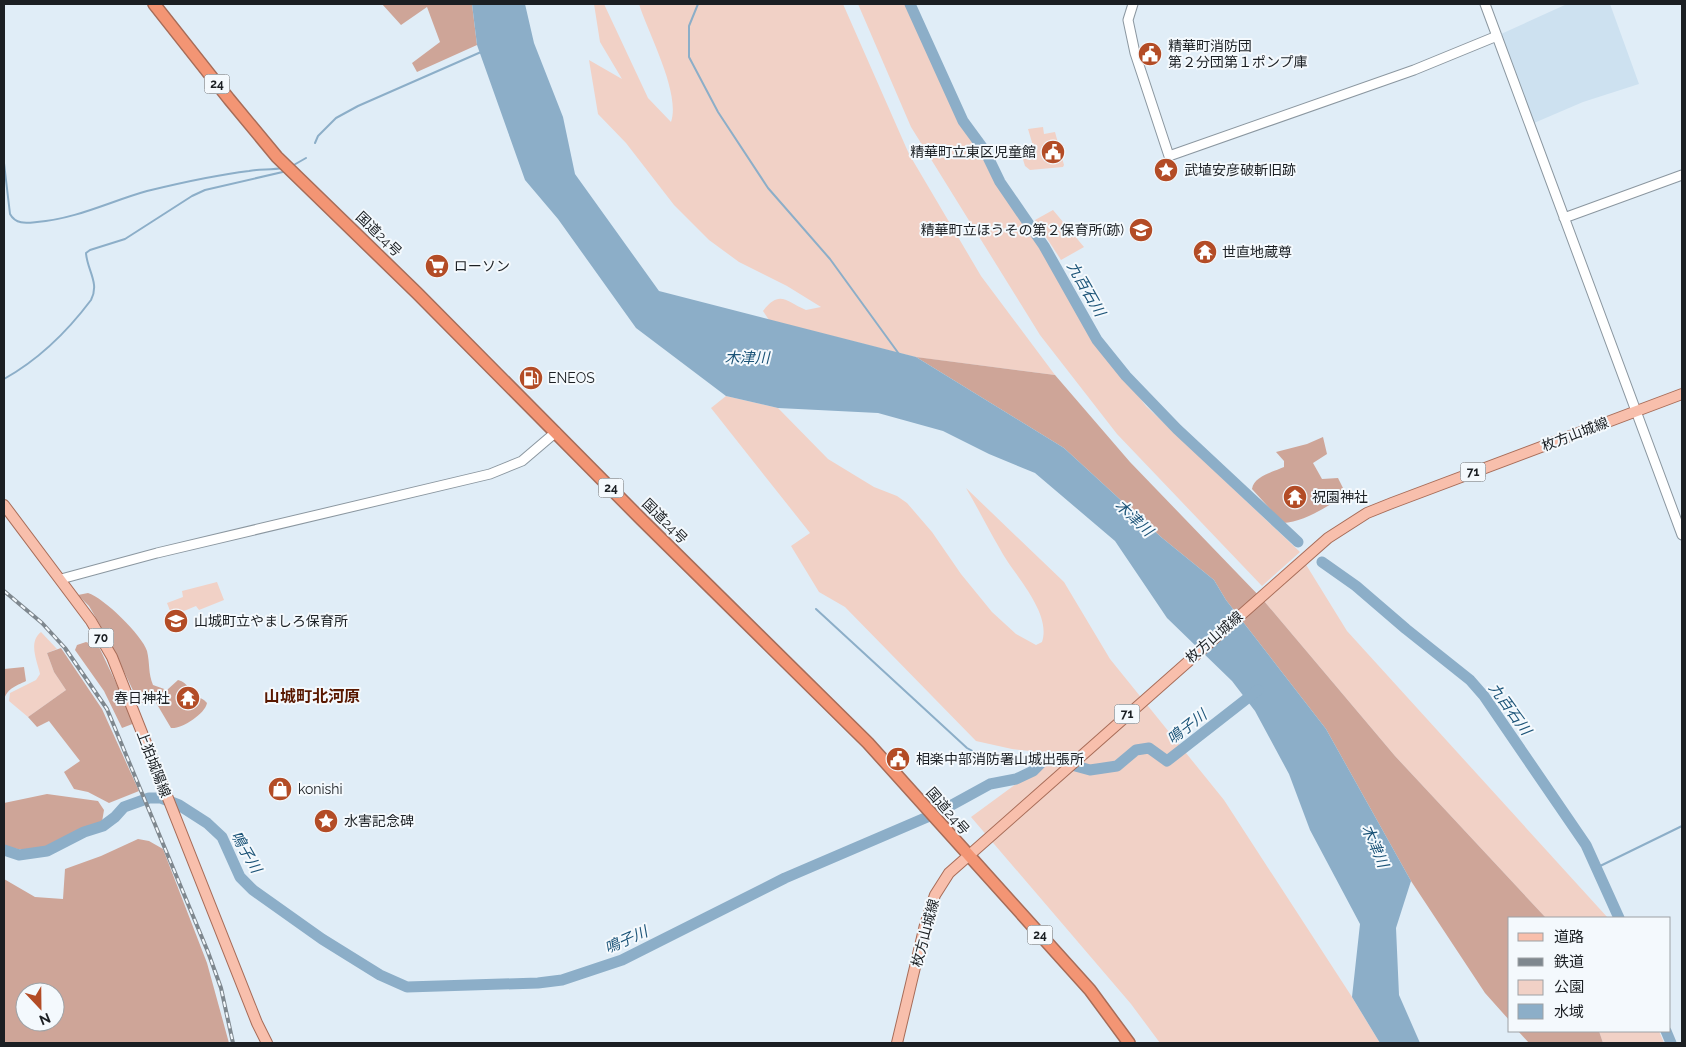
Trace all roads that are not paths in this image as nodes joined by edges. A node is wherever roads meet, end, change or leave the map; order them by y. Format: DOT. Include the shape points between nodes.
graph roads {
  1 [pos="154,4"];
  2 [pos="1133,4"];
  3 [pos="1485,4"];
  4 [pos="1497,36"];
  5 [pos="1682,175"];
  6 [pos="1564,218"];
  7 [pos="1682,394"];
  8 [pos="1635,411"];
  9 [pos="556,432"];
  10 [pos="4,505"];
  11 [pos="1682,536"];
  12 [pos="60,579"];
  13 [pos="970,853"];
  14 [pos="267,1043"];
  15 [pos="897,1043"];
  16 [pos="1129,1043"];
  1 -- 9 [label="highway, 国道24号 / 24" via="282,162"];
  2 -- 4 [label="street" via="1128,20 1135,53 1169,156 1414,70"];
  3 -- 4 [label="street"];
  4 -- 6 [label="street"];
  5 -- 6 [label="street"];
  6 -- 8 [label="street"];
  7 -- 8 [label="main road, 枚方山城線 / 71"];
  8 -- 11 [label="street"];
  8 -- 13 [label="main road, 枚方山城線 / 71" via="1367,513 1328,538"];
  9 -- 12 [label="street" via="522,461 490,474"];
  9 -- 13 [label="highway, 国道24号 / 24" via="868,743 945,830"];
  10 -- 12 [label="main road, 上狛城陽線 / 70"];
  12 -- 14 [label="main road, 上狛城陽線 / 70" via="112,657"];
  13 -- 15 [label="main road, 枚方山城線 / 71" via="949,874 935,895 924,925"];
  13 -- 16 [label="highway, 国道24号 / 24" via="1090,990"];
}
